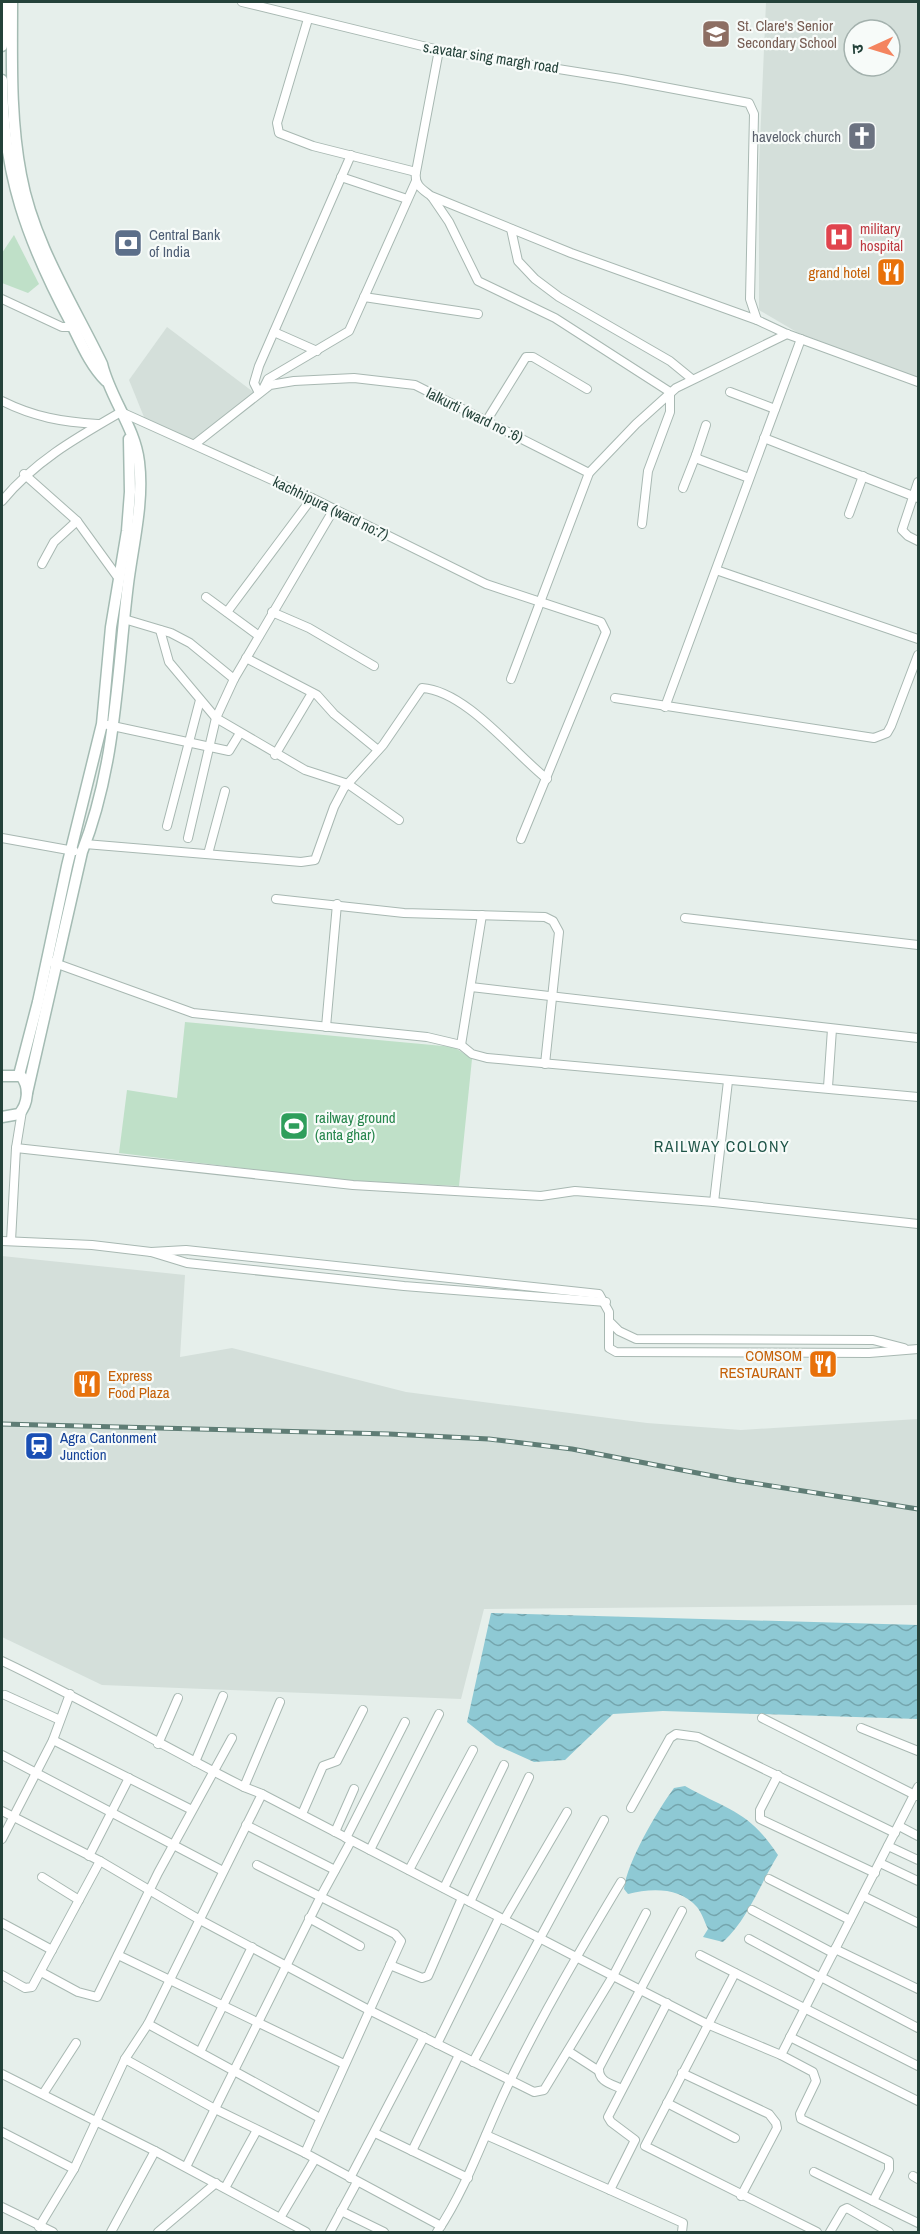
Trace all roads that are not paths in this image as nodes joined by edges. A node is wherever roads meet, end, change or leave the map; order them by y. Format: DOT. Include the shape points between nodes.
graph roads {
  1 [pos="7,2"];
  2 [pos="242,2"];
  3 [pos="308,19"];
  4 [pos="2,46"];
  5 [pos="439,50"];
  6 [pos="2,80"];
  7 [pos="5,98"];
  8 [pos="351,155"];
  9 [pos="416,172"];
  10 [pos="341,177"];
  11 [pos="416,181"];
  12 [pos="431,196"];
  13 [pos="407,199"];
  14 [pos="511,229"];
  15 [pos="364,297"];
  16 [pos="2,299"];
  17 [pos="478,314"];
  18 [pos="757,321"];
  19 [pos="78,326"];
  20 [pos="274,332"];
  21 [pos="787,334"];
  22 [pos="801,339"];
  23 [pos="317,351"];
  24 [pos="692,379"];
  25 [pos="918,381"];
  26 [pos="587,389"];
  27 [pos="261,392"];
  28 [pos="670,392"];
  29 [pos="730,392"];
  30 [pos="2,401"];
  31 [pos="775,410"];
  32 [pos="121,412"];
  33 [pos="487,420"];
  34 [pos="100,424"];
  35 [pos="706,425"];
  36 [pos="764,438"];
  37 [pos="195,444"];
  38 [pos="696,454"];
  39 [pos="589,473"];
  40 [pos="24,474"];
  41 [pos="863,476"];
  42 [pos="749,478"];
  43 [pos="918,482"];
  44 [pos="683,488"];
  45 [pos="916,497"];
  46 [pos="312,498"];
  47 [pos="2,501"];
  48 [pos="334,509"];
  49 [pos="849,514"];
  50 [pos="77,521"];
  51 [pos="642,524"];
  52 [pos="918,541"];
  53 [pos="42,564"];
  54 [pos="716,570"];
  55 [pos="123,581"];
  56 [pos="206,597"];
  57 [pos="541,603"];
  58 [pos="227,612"];
  59 [pos="272,612"];
  60 [pos="124,618"];
  61 [pos="160,630"];
  62 [pos="259,636"];
  63 [pos="918,639"];
  64 [pos="918,655"];
  65 [pos="246,658"];
  66 [pos="374,666"];
  67 [pos="234,679"];
  68 [pos="511,680"];
  69 [pos="312,693"];
  70 [pos="615,698"];
  71 [pos="200,700"];
  72 [pos="664,707"];
  73 [pos="216,718"];
  74 [pos="102,724"];
  75 [pos="114,726"];
  76 [pos="240,733"];
  77 [pos="188,743"];
  78 [pos="209,749"];
  79 [pos="378,750"];
  80 [pos="275,755"];
  81 [pos="547,778"];
  82 [pos="348,784"];
  83 [pos="225,791"];
  84 [pos="399,820"];
  85 [pos="167,826"];
  86 [pos="2,838"];
  87 [pos="188,838"];
  88 [pos="521,839"];
  89 [pos="79,849"];
  90 [pos="208,854"];
  91 [pos="276,899"];
  92 [pos="337,904"];
  93 [pos="482,915"];
  94 [pos="685,918"];
  95 [pos="918,945"];
  96 [pos="52,962"];
  97 [pos="471,987"];
  98 [pos="554,995"];
  99 [pos="326,1027"];
  100 [pos="832,1029"];
  101 [pos="918,1038"];
  102 [pos="461,1045"];
  103 [pos="545,1064"];
  104 [pos="2,1075"];
  105 [pos="19,1075"];
  106 [pos="728,1081"];
  107 [pos="828,1087"];
  108 [pos="27,1093"];
  109 [pos="918,1097"];
  110 [pos="22,1112"];
  111 [pos="2,1117"];
  112 [pos="16,1148"];
  113 [pos="714,1202"];
  114 [pos="918,1224"];
  115 [pos="2,1241"];
  116 [pos="12,1241"];
  117 [pos="151,1252"];
  118 [pos="606,1302"];
  119 [pos="611,1323"];
  120 [pos="726,1340"];
  121 [pos="915,1349"];
  122 [pos="726,1353"];
  123 [pos="2,1661"];
  124 [pos="70,1694"];
  125 [pos="5,1695"];
  126 [pos="223,1696"];
  127 [pos="178,1698"];
  128 [pos="280,1702"];
  129 [pos="363,1710"];
  130 [pos="439,1714"];
  131 [pos="762,1718"];
  132 [pos="60,1720"];
  133 [pos="405,1722"];
  134 [pos="861,1728"];
  135 [pos="232,1738"];
  136 [pos="53,1740"];
  137 [pos="158,1744"];
  138 [pos="472,1750"];
  139 [pos="918,1751"];
  140 [pos="2,1755"];
  141 [pos="195,1762"];
  142 [pos="504,1765"];
  143 [pos="213,1771"];
  144 [pos="35,1774"];
  145 [pos="778,1775"];
  146 [pos="529,1777"];
  147 [pos="129,1778"];
  148 [pos="244,1786"];
  149 [pos="918,1786"];
  150 [pos="354,1789"];
  151 [pos="262,1794"];
  152 [pos="917,1796"];
  153 [pos="631,1808"];
  154 [pos="192,1810"];
  155 [pos="2,1811"];
  156 [pos="567,1812"];
  157 [pos="111,1814"];
  158 [pos="302,1815"];
  159 [pos="13,1817"];
  160 [pos="604,1820"];
  161 [pos="246,1825"];
  162 [pos="897,1829"];
  163 [pos="336,1833"];
  164 [pos="918,1836"];
  165 [pos="2,1839"];
  166 [pos="349,1840"];
  167 [pos="172,1846"];
  168 [pos="888,1846"];
  169 [pos="370,1850"];
  170 [pos="89,1856"];
  171 [pos="918,1860"];
  172 [pos="100,1861"];
  173 [pos="880,1863"];
  174 [pos="258,1865"];
  175 [pos="335,1870"];
  176 [pos="409,1870"];
  177 [pos="223,1871"];
  178 [pos="875,1873"];
  179 [pos="42,1877"];
  180 [pos="769,1879"];
  181 [pos="918,1881"];
  182 [pos="621,1882"];
  183 [pos="444,1888"];
  184 [pos="150,1889"];
  185 [pos="321,1896"];
  186 [pos="863,1896"];
  187 [pos="80,1900"];
  188 [pos="466,1900"];
  189 [pos="752,1910"];
  190 [pos="682,1911"];
  191 [pos="646,1913"];
  192 [pos="309,1918"];
  193 [pos="502,1919"];
  194 [pos="200,1920"];
  195 [pos="850,1920"];
  196 [pos="2,1923"];
  197 [pos="918,1923"];
  198 [pos="540,1939"];
  199 [pos="749,1939"];
  200 [pos="360,1946"];
  201 [pos="252,1947"];
  202 [pos="52,1950"];
  203 [pos="834,1951"];
  204 [pos="118,1955"];
  205 [pos="700,1955"];
  206 [pos="576,1957"];
  207 [pos="286,1964"];
  208 [pos="390,1965"];
  209 [pos="41,1972"];
  210 [pos="735,1973"];
  211 [pos="2,1975"];
  212 [pos="613,1976"];
  213 [pos="821,1978"];
  214 [pos="170,1980"];
  215 [pos="918,1989"];
  216 [pos="639,1990"];
  217 [pos="667,2003"];
  218 [pos="222,2006"];
  219 [pos="805,2008"];
  220 [pos="369,2010"];
  221 [pos="258,2023"];
  222 [pos="148,2024"];
  223 [pos="707,2024"];
  224 [pos="918,2028"];
  225 [pos="424,2037"];
  226 [pos="790,2037"];
  227 [pos="76,2043"];
  228 [pos="437,2044"];
  229 [pos="568,2051"];
  230 [pos="200,2052"];
  231 [pos="459,2055"];
  232 [pos="781,2055"];
  233 [pos="125,2059"];
  234 [pos="473,2062"];
  235 [pos="344,2064"];
  236 [pos="918,2066"];
  237 [pos="234,2071"];
  238 [pos="599,2071"];
  239 [pos="682,2073"];
  240 [pos="2,2074"];
  241 [pos="510,2081"];
  242 [pos="622,2089"];
  243 [pos="43,2094"];
  244 [pos="918,2101"];
  245 [pos="667,2103"];
  246 [pos="215,2109"];
  247 [pos="320,2118"];
  248 [pos="97,2119"];
  249 [pos="257,2130"];
  250 [pos="2,2132"];
  251 [pos="375,2133"];
  252 [pos="486,2135"];
  253 [pos="735,2138"];
  254 [pos="635,2140"];
  255 [pos="645,2146"];
  256 [pos="155,2151"];
  257 [pos="412,2151"];
  258 [pos="305,2153"];
  259 [pos="315,2159"];
  260 [pos="186,2167"];
  261 [pos="74,2169"];
  262 [pos="814,2172"];
  263 [pos="468,2178"];
  264 [pos="354,2180"];
  265 [pos="216,2183"];
  266 [pos="225,2188"];
  267 [pos="610,2190"];
  268 [pos="741,2196"];
  269 [pos="873,2201"];
  270 [pos="2,2207"];
  271 [pos="341,2211"];
  272 [pos="280,2218"];
  273 [pos="918,2223"];
  274 [pos="37,2226"];
  275 [pos="439,2229"];
  276 [pos="30,2232"];
  277 [pos="53,2232"];
  278 [pos="111,2232"];
  279 [pos="158,2232"];
  280 [pos="306,2232"];
  281 [pos="330,2232"];
  282 [pos="384,2232"];
  283 [pos="682,2232"];
  284 [pos="817,2232"];
  285 [pos="830,2232"];
  286 [pos="889,2232"];
  1 -- 4 [label="street"];
  1 -- 7 [label="street"];
  2 -- 3 [label="street, s.avatar sing margh road"];
  3 -- 5 [label="street, s.avatar sing margh road"];
  3 -- 8 [label="street" via="277,129 292,140"];
  5 -- 9 [label="street"];
  5 -- 18 [label="street, s.avatar sing margh road" via="743,101 753,108 749,264 750,299"];
  6 -- 7 [label="street"];
  7 -- 19 [label="street" via="39,235"];
  8 -- 9 [label="street"];
  8 -- 10 [label="street"];
  9 -- 11 [label="street"];
  10 -- 13 [label="street"];
  10 -- 20 [label="street"];
  11 -- 12 [label="street"];
  11 -- 13 [label="street"];
  12 -- 14 [label="street"];
  12 -- 28 [label="street" via="449,222 478,281 555,318"];
  13 -- 15 [label="street"];
  14 -- 18 [label="street"];
  14 -- 24 [label="street" via="518,261 534,279 670,361"];
  15 -- 17 [label="street"];
  15 -- 23 [label="street" via="349,331"];
  16 -- 19 [label="street" via="62,327"];
  18 -- 21 [label="street"];
  19 -- 32 [label="street" via="102,364"];
  20 -- 23 [label="street"];
  20 -- 27 [label="street" via="255,377"];
  21 -- 22 [label="street"];
  21 -- 24 [label="street"];
  22 -- 25 [label="street"];
  22 -- 31 [label="street"];
  23 -- 27 [label="street" via="268,379"];
  24 -- 28 [label="street"];
  26 -- 33 [label="street" via="533,357 526,357"];
  27 -- 33 [label="street, lalkurti (ward no :6)" via="282,382 354,378 415,385"];
  27 -- 37 [label="street"];
  28 -- 39 [label="street"];
  28 -- 51 [label="street" via="670,412 648,471"];
  29 -- 31 [label="street"];
  30 -- 34 [label="street" via="55,421"];
  31 -- 36 [label="street"];
  32 -- 34 [label="street"];
  32 -- 37 [label="street, kachhipura (ward no:7)"];
  32 -- 55 [label="street" via="130,430"];
  33 -- 39 [label="street, lalkurti (ward no :6)"];
  34 -- 40 [label="street"];
  35 -- 38 [label="street"];
  36 -- 41 [label="street"];
  36 -- 42 [label="street"];
  37 -- 46 [label="street, kachhipura (ward no:7)"];
  38 -- 42 [label="street" via="704,463"];
  38 -- 44 [label="street"];
  39 -- 57 [label="street"];
  40 -- 47 [label="street"];
  40 -- 50 [label="street"];
  41 -- 45 [label="street"];
  41 -- 49 [label="street"];
  42 -- 54 [label="street"];
  43 -- 45 [label="street"];
  45 -- 52 [label="street" via="902,530"];
  46 -- 48 [label="street, kachhipura (ward no:7)"];
  46 -- 58 [label="street"];
  48 -- 57 [label="street, kachhipura (ward no:7)" via="451,568"];
  48 -- 59 [label="street"];
  50 -- 53 [label="street" via="58,538"];
  50 -- 55 [label="street"];
  54 -- 63 [label="street"];
  54 -- 72 [label="street"];
  55 -- 60 [label="street"];
  55 -- 74 [label="street" via="111,627"];
  56 -- 58 [label="street"];
  57 -- 68 [label="street"];
  57 -- 81 [label="street, kachhipura (ward no:7)" via="601,622 606,632"];
  58 -- 62 [label="street"];
  59 -- 62 [label="street"];
  59 -- 66 [label="street" via="309,628"];
  60 -- 61 [label="street"];
  60 -- 75 [label="street"];
  61 -- 67 [label="street" via="190,643"];
  61 -- 71 [label="street" via="169,662"];
  62 -- 65 [label="street"];
  64 -- 72 [label="street" via="891,726 887,733 874,738"];
  65 -- 67 [label="street"];
  65 -- 69 [label="street"];
  67 -- 73 [label="street"];
  69 -- 79 [label="street"];
  69 -- 80 [label="street"];
  70 -- 72 [label="street"];
  71 -- 73 [label="street"];
  71 -- 77 [label="street"];
  73 -- 76 [label="street"];
  73 -- 78 [label="street"];
  74 -- 75 [label="street"];
  74 -- 89 [label="street"];
  75 -- 77 [label="street"];
  75 -- 89 [label="street" via="94,821"];
  76 -- 78 [label="street" via="229,751"];
  76 -- 80 [label="street"];
  77 -- 78 [label="street"];
  77 -- 85 [label="street"];
  78 -- 87 [label="street"];
  79 -- 81 [label="street" via="426,688 477,714"];
  79 -- 82 [label="street"];
  80 -- 82 [label="street" via="315,775"];
  81 -- 88 [label="street, kachhipura (ward no:7)"];
  82 -- 84 [label="street"];
  82 -- 90 [label="street" via="334,807 315,860"];
  83 -- 90 [label="street"];
  86 -- 89 [label="street"];
  89 -- 90 [label="street"];
  89 -- 96 [label="street"];
  91 -- 92 [label="street"];
  92 -- 93 [label="street" via="404,913"];
  92 -- 99 [label="street"];
  93 -- 97 [label="street"];
  93 -- 98 [label="street" via="545,917 557,925"];
  94 -- 95 [label="street"];
  96 -- 99 [label="street" via="193,1013"];
  96 -- 105 [label="street"];
  96 -- 108 [label="street"];
  97 -- 98 [label="street"];
  97 -- 102 [label="street"];
  98 -- 100 [label="street"];
  98 -- 103 [label="street"];
  99 -- 102 [label="street" via="428,1037"];
  100 -- 101 [label="street"];
  100 -- 107 [label="street"];
  102 -- 103 [label="street" via="472,1054 487,1058"];
  103 -- 106 [label="street"];
  104 -- 105 [label="street"];
  105 -- 108 [label="street" via="26,1082"];
  106 -- 107 [label="street"];
  106 -- 113 [label="street"];
  107 -- 109 [label="street"];
  108 -- 110 [label="street"];
  110 -- 111 [label="street"];
  110 -- 112 [label="street"];
  112 -- 113 [label="street" via="353,1185 541,1196 575,1191"];
  112 -- 116 [label="street"];
  113 -- 114 [label="street"];
  115 -- 116 [label="street"];
  116 -- 117 [label="street"];
  117 -- 118 [label="street" via="199,1264"];
  117 -- 118 [label="street" via="186,1250 599,1294"];
  118 -- 119 [label="street"];
  119 -- 120 [label="street" via="636,1339"];
  119 -- 122 [label="street" via="609,1348 616,1352"];
  120 -- 121 [label="street" via="873,1340"];
  120 -- 122 [label="street"];
  121 -- 122 [label="street" via="869,1353"];
  123 -- 124 [label="street"];
  124 -- 132 [label="street"];
  124 -- 137 [label="street"];
  125 -- 132 [label="street"];
  126 -- 141 [label="street"];
  127 -- 137 [label="street"];
  128 -- 148 [label="street"];
  129 -- 158 [label="street" via="337,1761 323,1766"];
  130 -- 169 [label="street"];
  131 -- 152 [label="street"];
  132 -- 136 [label="street"];
  133 -- 166 [label="street"];
  134 -- 139 [label="street"];
  135 -- 143 [label="street"];
  136 -- 144 [label="street"];
  136 -- 147 [label="street"];
  137 -- 141 [label="street"];
  138 -- 176 [label="street"];
  140 -- 144 [label="street"];
  141 -- 143 [label="street"];
  142 -- 183 [label="street"];
  143 -- 148 [label="street"];
  143 -- 154 [label="street"];
  144 -- 157 [label="street"];
  144 -- 159 [label="street"];
  145 -- 153 [label="street" via="698,1737 676,1734 670,1738"];
  145 -- 162 [label="street"];
  145 -- 178 [label="street" via="760,1810 760,1819"];
  146 -- 188 [label="street"];
  147 -- 154 [label="street"];
  147 -- 157 [label="street"];
  148 -- 151 [label="street"];
  149 -- 152 [label="street"];
  150 -- 163 [label="street"];
  151 -- 158 [label="street"];
  151 -- 161 [label="street"];
  152 -- 162 [label="street"];
  154 -- 167 [label="street"];
  155 -- 159 [label="street"];
  156 -- 193 [label="street"];
  157 -- 167 [label="street"];
  157 -- 170 [label="street"];
  158 -- 163 [label="street"];
  159 -- 165 [label="street"];
  159 -- 170 [label="street"];
  160 -- 198 [label="street"];
  161 -- 175 [label="street"];
  161 -- 177 [label="street"];
  162 -- 164 [label="street"];
  162 -- 168 [label="street"];
  163 -- 166 [label="street"];
  166 -- 169 [label="street"];
  166 -- 175 [label="street"];
  167 -- 177 [label="street"];
  167 -- 184 [label="street"];
  168 -- 171 [label="street"];
  168 -- 173 [label="street"];
  169 -- 176 [label="street"];
  170 -- 172 [label="street"];
  172 -- 184 [label="street"];
  172 -- 187 [label="street"];
  173 -- 178 [label="street"];
  173 -- 181 [label="street"];
  174 -- 185 [label="street"];
  175 -- 185 [label="street"];
  176 -- 183 [label="street"];
  177 -- 194 [label="street"];
  178 -- 186 [label="street"];
  179 -- 187 [label="street"];
  180 -- 195 [label="street"];
  182 -- 206 [label="street"];
  183 -- 188 [label="street"];
  184 -- 194 [label="street"];
  184 -- 204 [label="street"];
  185 -- 192 [label="street"];
  185 -- 208 [label="street" via="399,1936 400,1945"];
  186 -- 195 [label="street"];
  186 -- 197 [label="street"];
  187 -- 202 [label="street"];
  188 -- 193 [label="street"];
  188 -- 208 [label="street" via="428,1976 422,1978"];
  189 -- 203 [label="street"];
  190 -- 216 [label="street"];
  191 -- 212 [label="street"];
  192 -- 200 [label="street"];
  192 -- 207 [label="street"];
  193 -- 198 [label="street"];
  193 -- 228 [label="street"];
  194 -- 201 [label="street"];
  194 -- 214 [label="street"];
  195 -- 203 [label="street"];
  196 -- 202 [label="street"];
  198 -- 206 [label="street"];
  198 -- 234 [label="street"];
  199 -- 213 [label="street"];
  201 -- 207 [label="street"];
  201 -- 218 [label="street"];
  202 -- 209 [label="street"];
  203 -- 213 [label="street"];
  203 -- 215 [label="street"];
  204 -- 209 [label="street" via="97,1997 78,1992"];
  204 -- 214 [label="street"];
  205 -- 210 [label="street"];
  206 -- 212 [label="street"];
  206 -- 241 [label="street"];
  207 -- 220 [label="street"];
  207 -- 221 [label="street"];
  208 -- 220 [label="street"];
  209 -- 211 [label="street" via="28,1989"];
  210 -- 219 [label="street"];
  210 -- 223 [label="street"];
  212 -- 216 [label="street"];
  212 -- 229 [label="street"];
  213 -- 219 [label="street"];
  213 -- 224 [label="street"];
  214 -- 218 [label="street"];
  214 -- 222 [label="street"];
  216 -- 217 [label="street"];
  216 -- 238 [label="street"];
  217 -- 223 [label="street"];
  217 -- 242 [label="street"];
  218 -- 221 [label="street"];
  218 -- 230 [label="street"];
  219 -- 226 [label="street"];
  219 -- 236 [label="street"];
  220 -- 225 [label="street"];
  220 -- 235 [label="street"];
  221 -- 235 [label="street"];
  221 -- 237 [label="street"];
  222 -- 230 [label="street"];
  222 -- 233 [label="street"];
  223 -- 232 [label="street"];
  223 -- 239 [label="street"];
  225 -- 228 [label="street"];
  225 -- 251 [label="street"];
  226 -- 232 [label="street"];
  226 -- 244 [label="street"];
  227 -- 243 [label="street"];
  228 -- 231 [label="street"];
  229 -- 238 [label="street"];
  229 -- 241 [label="street" via="542,2092"];
  230 -- 237 [label="street"];
  231 -- 234 [label="street"];
  231 -- 257 [label="street"];
  232 -- 269 [label="street" via="817,2077 801,2119 889,2161 889,2170"];
  233 -- 246 [label="street"];
  233 -- 248 [label="street"];
  234 -- 241 [label="street"];
  235 -- 247 [label="street"];
  237 -- 246 [label="street"];
  237 -- 247 [label="street"];
  238 -- 242 [label="street" via="602,2080"];
  239 -- 245 [label="street"];
  239 -- 268 [label="street" via="769,2114 776,2123 777,2128"];
  240 -- 243 [label="street"];
  241 -- 252 [label="street"];
  242 -- 254 [label="street" via="609,2120"];
  243 -- 248 [label="street"];
  245 -- 253 [label="street"];
  245 -- 255 [label="street"];
  246 -- 249 [label="street"];
  246 -- 260 [label="street"];
  247 -- 258 [label="street"];
  248 -- 256 [label="street"];
  248 -- 261 [label="street"];
  249 -- 258 [label="street"];
  249 -- 266 [label="street"];
  250 -- 261 [label="street"];
  251 -- 257 [label="street"];
  251 -- 264 [label="street"];
  252 -- 263 [label="street"];
  252 -- 267 [label="street"];
  254 -- 255 [label="street"];
  254 -- 267 [label="street"];
  255 -- 268 [label="street"];
  256 -- 260 [label="street"];
  256 -- 278 [label="street"];
  257 -- 263 [label="street"];
  258 -- 259 [label="street"];
  259 -- 264 [label="street"];
  259 -- 272 [label="street"];
  260 -- 265 [label="street"];
  261 -- 274 [label="street"];
  262 -- 269 [label="street"];
  263 -- 275 [label="street"];
  264 -- 271 [label="street"];
  264 -- 275 [label="street"];
  265 -- 266 [label="street"];
  265 -- 279 [label="street"];
  266 -- 272 [label="street"];
  267 -- 283 [label="street" via="683,2223"];
  268 -- 284 [label="street"];
  269 -- 273 [label="street"];
  270 -- 274 [label="street"];
  271 -- 281 [label="street"];
  271 -- 282 [label="street"];
  272 -- 280 [label="street"];
  274 -- 276 [label="street"];
  274 -- 277 [label="street"];
  285 -- 286 [label="street" via="847,2208"];
}
